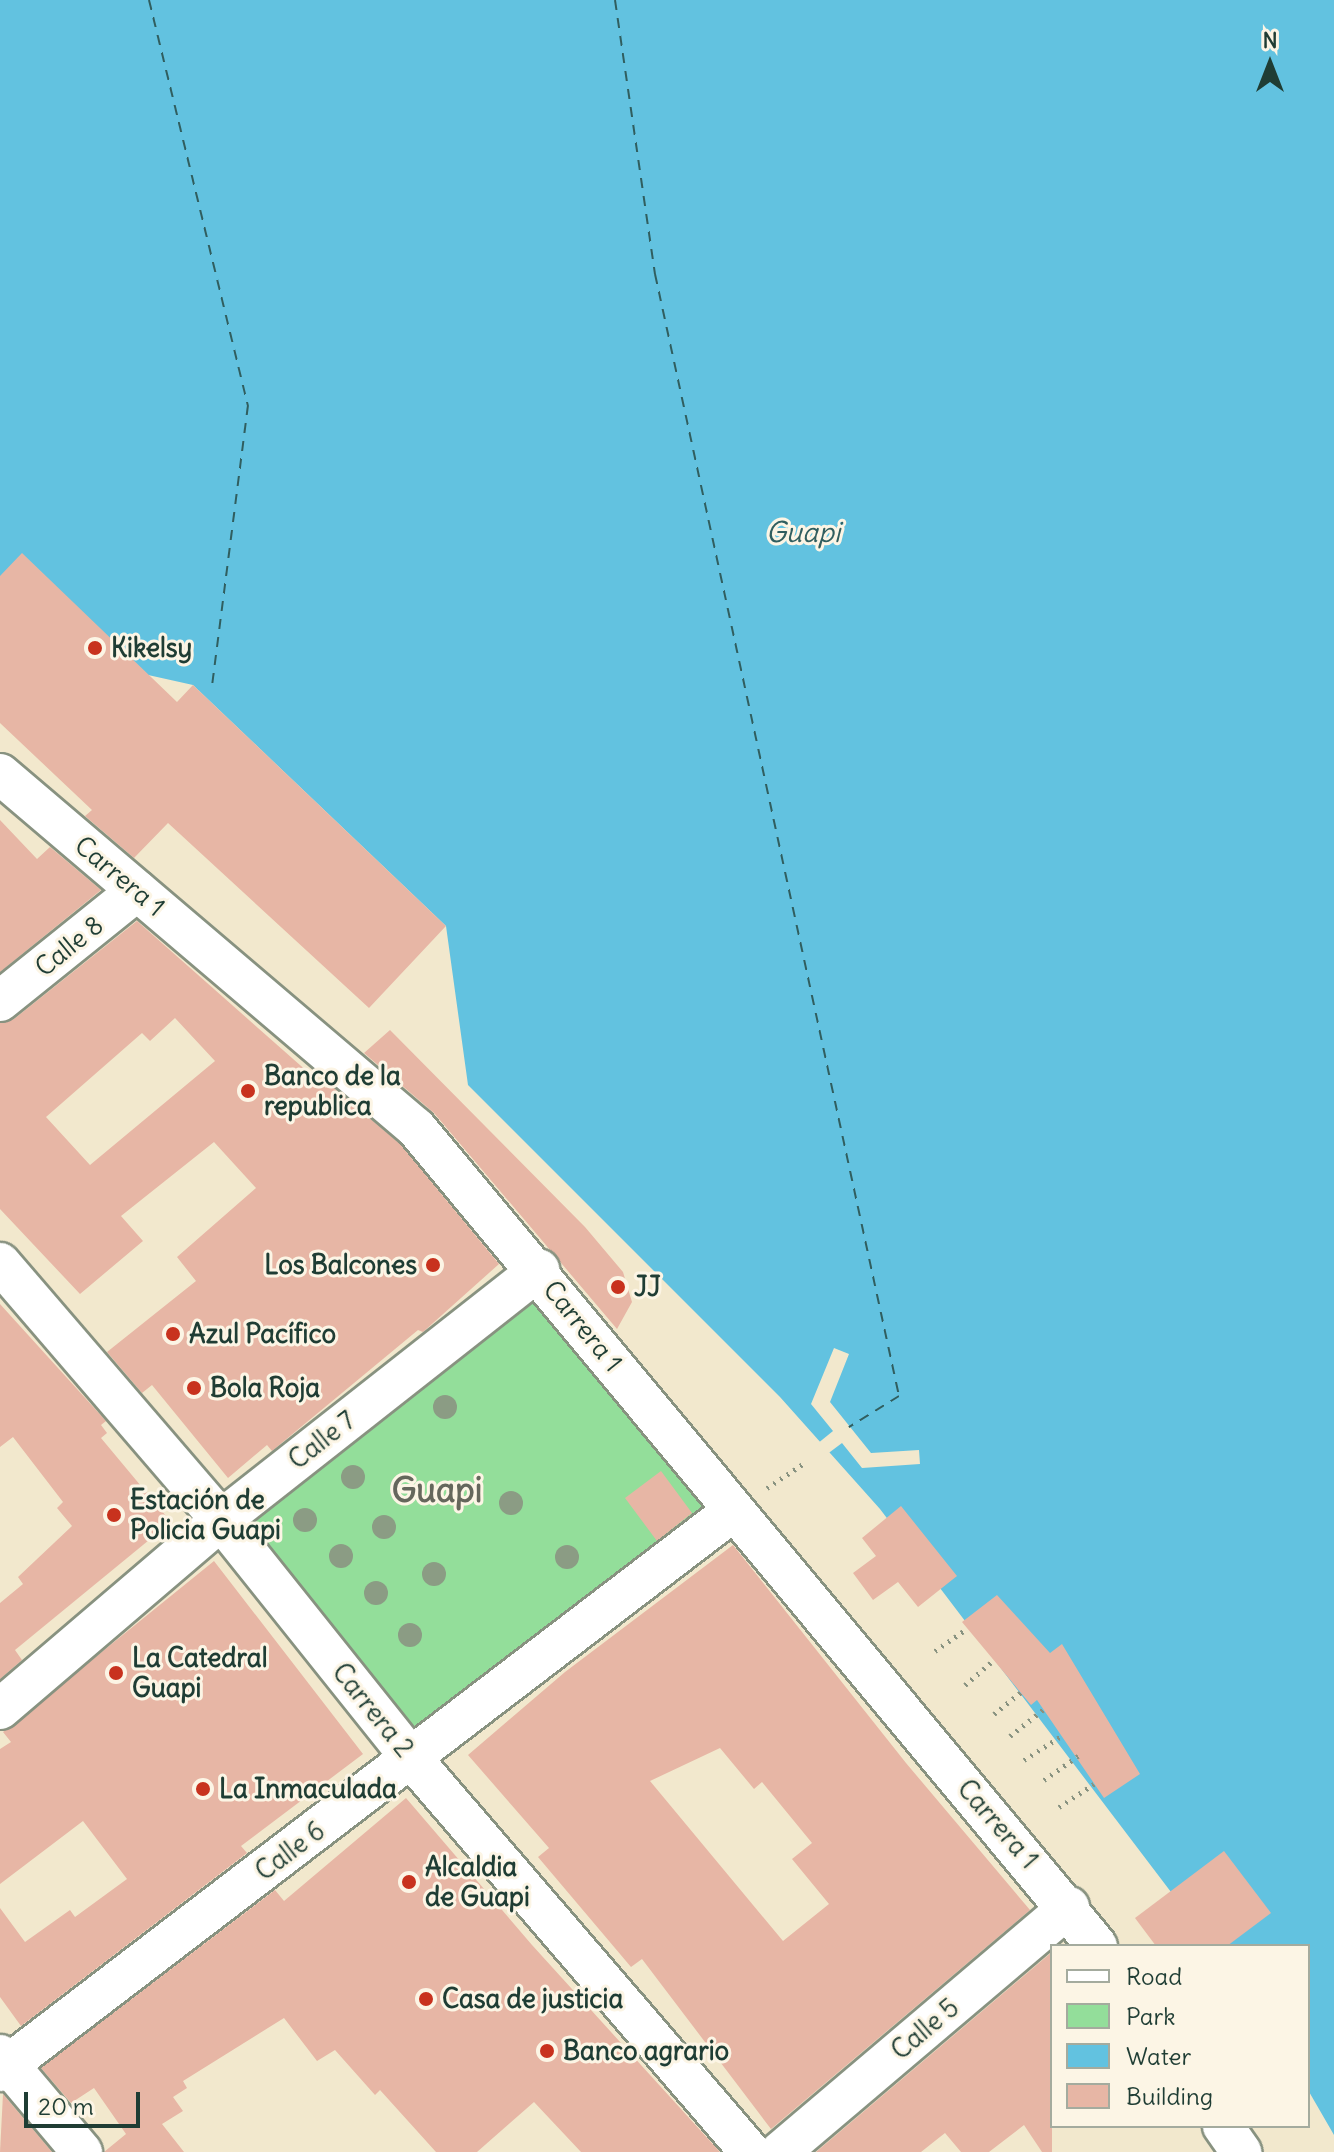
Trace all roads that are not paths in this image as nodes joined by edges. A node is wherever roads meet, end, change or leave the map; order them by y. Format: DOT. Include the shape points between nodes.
graph roads {
  1 [pos="0,774"];
  2 [pos="137,891"];
  3 [pos="0,1001"];
  4 [pos="0,1263"];
  5 [pos="539,1270"];
  6 [pos="732,1512"];
  7 [pos="221,1520"];
  8 [pos="0,1709"];
  9 [pos="412,1759"];
  10 [pos="1069,1907"];
  11 [pos="1096,1944"];
  12 [pos="2,2064"];
  13 [pos="1224,2128"];
  14 [pos="82,2152"];
  15 [pos="750,2152"];
  16 [pos="780,2152"];
  17 [pos="1241,2152"];
  1 -- 2 [label="street, Carrera 1"];
  2 -- 3 [label="street, Calle 8"];
  2 -- 5 [label="street, Carrera 1" via="416,1128"];
  4 -- 7 [label="street, Carrera 2"];
  5 -- 6 [label="street, Carrera 1"];
  5 -- 7 [label="street, Calle 7"];
  6 -- 9 [label="street, Calle 6"];
  6 -- 10 [label="street, Carrera 1"];
  7 -- 8 [label="street, Calle 7"];
  7 -- 9 [label="street, Carrera 2"];
  9 -- 12 [label="street, Calle 6"];
  9 -- 15 [label="street, Carrera 2"];
  10 -- 11 [label="street, Carrera 1"];
  10 -- 16 [label="street, Calle 5"];
  12 -- 14 [label="street"];
  13 -- 17 [label="street"];
}
